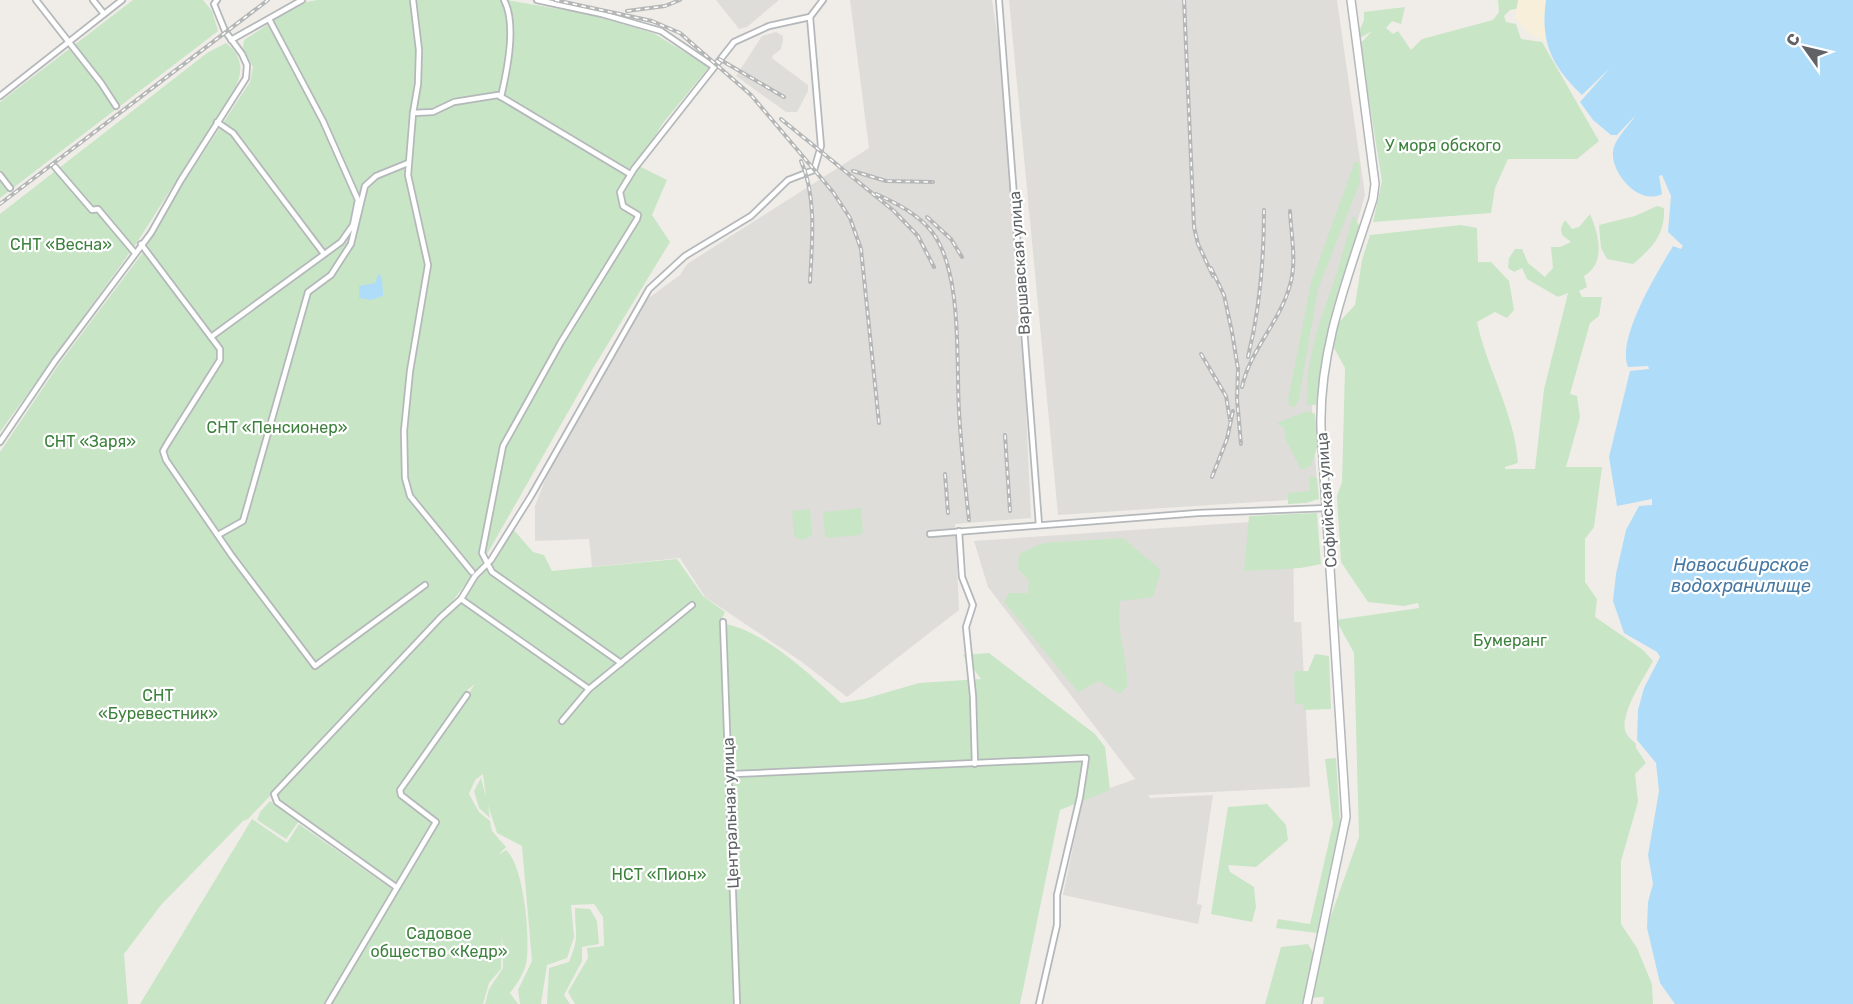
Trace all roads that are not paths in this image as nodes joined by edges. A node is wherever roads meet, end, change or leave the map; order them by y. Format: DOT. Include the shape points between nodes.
graph roads {
  1 [pos="36,0"];
  2 [pos="93,0"];
  3 [pos="123,0"];
  4 [pos="302,0"];
  5 [pos="413,0"];
  6 [pos="504,0"];
  7 [pos="537,0"];
  8 [pos="823,0"];
  9 [pos="999,0"];
  10 [pos="1351,0"];
  11 [pos="214,1"];
  12 [pos="104,14"];
  13 [pos="810,17"];
  14 [pos="269,19"];
  15 [pos="231,40"];
  16 [pos="69,42"];
  17 [pos="714,67"];
  18 [pos="0,96"];
  19 [pos="501,97"];
  20 [pos="116,106"];
  21 [pos="413,113"];
  22 [pos="217,122"];
  23 [pos="408,163"];
  24 [pos="55,167"];
  25 [pos="630,174"];
  26 [pos="0,175"];
  27 [pos="9,188"];
  28 [pos="141,244"];
  29 [pos="135,253"];
  30 [pos="324,254"];
  31 [pos="211,337"];
  32 [pos="0,442"];
  33 [pos="1328,508"];
  34 [pos="1039,525"];
  35 [pos="959,531"];
  36 [pos="930,534"];
  37 [pos="218,536"];
  38 [pos="486,563"];
  39 [pos="472,572"];
  40 [pos="425,585"];
  41 [pos="461,599"];
  42 [pos="692,605"];
  43 [pos="723,622"];
  44 [pos="621,663"];
  45 [pos="589,689"];
  46 [pos="468,695"];
  47 [pos="562,721"];
  48 [pos="975,764"];
  49 [pos="734,774"];
  50 [pos="396,887"];
  51 [pos="328,1004"];
  52 [pos="737,1004"];
  53 [pos="1039,1004"];
  54 [pos="1307,1004"];
  1 -- 16 [label="street"];
  2 -- 12 [label="street"];
  3 -- 12 [label="street"];
  4 -- 14 [label="street"];
  5 -- 21 [label="street" via="419,50"];
  6 -- 19 [label="street" via="509,9 509,64"];
  7 -- 17 [label="street" via="661,31"];
  8 -- 13 [label="street"];
  9 -- 34 [label="street, Варшавская улица"];
  10 -- 33 [label="main road, Софийская улица" via="1375,184 1325,359 1321,419"];
  11 -- 15 [label="street"];
  12 -- 16 [label="street"];
  13 -- 17 [label="street" via="770,26 734,42"];
  13 -- 38 [label="street" via="821,146 816,166 805,175 788,180 751,216 685,256 649,289 531,496"];
  14 -- 15 [label="street"];
  14 -- 30 [label="street" via="323,121 358,200 353,225 341,242"];
  15 -- 22 [label="street" via="247,65 246,78"];
  16 -- 18 [label="street"];
  16 -- 20 [label="street"];
  17 -- 25 [label="street"];
  19 -- 21 [label="street" via="454,102 433,112"];
  19 -- 25 [label="street"];
  21 -- 23 [label="street"];
  22 -- 28 [label="street"];
  22 -- 30 [label="street" via="233,133"];
  23 -- 37 [label="street" via="376,176 365,186 351,243 331,275 308,292 243,521"];
  23 -- 39 [label="street" via="428,265 410,371 404,431 405,477 410,496"];
  24 -- 29 [label="street"];
  25 -- 38 [label="street" via="620,192 623,206 638,215 637,219 503,446 484,539 482,553"];
  26 -- 27 [label="street"];
  28 -- 29 [label="street"];
  28 -- 31 [label="street"];
  29 -- 32 [label="street"];
  30 -- 31 [label="street"];
  31 -- 37 [label="street" via="220,349 220,360 163,451"];
  33 -- 34 [label="street"];
  33 -- 54 [label="main road, Софийская улица" via="1346,817"];
  34 -- 35 [label="street"];
  35 -- 36 [label="street"];
  35 -- 48 [label="street" via="962,577 973,605 966,627"];
  37 -- 40 [label="street" via="315,666"];
  38 -- 41 [label="street"];
  38 -- 44 [label="street" via="492,572"];
  41 -- 45 [label="street"];
  41 -- 50 [label="street" via="272,796"];
  42 -- 44 [label="street"];
  43 -- 52 [label="street, Центральная улица"];
  44 -- 45 [label="street"];
  45 -- 47 [label="street"];
  46 -- 50 [label="street" via="400,790 401,795 436,822"];
  48 -- 49 [label="street"];
  48 -- 53 [label="street" via="1086,758"];
  50 -- 51 [label="street"];
}
